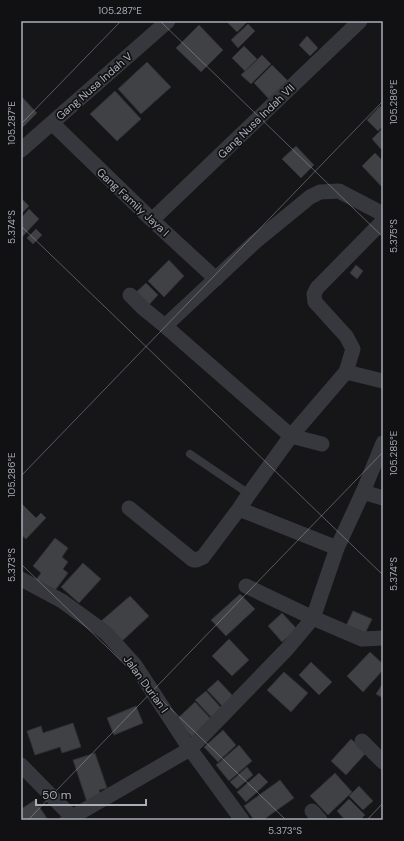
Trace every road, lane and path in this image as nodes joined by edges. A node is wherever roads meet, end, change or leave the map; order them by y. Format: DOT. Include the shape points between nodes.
graph roads {
  1 [pos="168,21"];
  2 [pos="360,21"];
  3 [pos="52,123"];
  4 [pos="21,150"];
  5 [pos="383,214"];
  6 [pos="152,220"];
  7 [pos="383,220"];
  8 [pos="216,279"];
  9 [pos="130,295"];
  10 [pos="165,326"];
  11 [pos="346,372"];
  12 [pos="383,381"];
  13 [pos="291,436"];
  14 [pos="383,443"];
  15 [pos="322,444"];
  16 [pos="190,454"];
  17 [pos="363,492"];
  18 [pos="248,494"];
  19 [pos="383,498"];
  20 [pos="129,508"];
  21 [pos="239,509"];
  22 [pos="337,548"];
  23 [pos="21,579"];
  24 [pos="246,586"];
  25 [pos="313,618"];
  26 [pos="383,638"];
  27 [pos="362,741"];
  28 [pos="190,748"];
  29 [pos="383,762"];
  30 [pos="21,765"];
  31 [pos="72,819"];
  32 [pos="242,820"];
  1 -- 3 [label="street, Gang Nusa Indah V"];
  2 -- 6 [label="street, Gang Nusa Indah VII"];
  3 -- 4 [label="street, Gang Nusa Indah V"];
  3 -- 6 [label="street, Gang Family Jaya I"];
  5 -- 8 [label="street" via="339,191 320,192 310,197 261,237"];
  6 -- 8 [label="street, Gang Family Jaya I"];
  7 -- 11 [label="street" via="314,294 315,302 350,343 352,356"];
  8 -- 10 [label="street"];
  9 -- 10 [label="street"];
  10 -- 13 [label="street"];
  11 -- 12 [label="street"];
  11 -- 13 [label="street"];
  13 -- 15 [label="street"];
  13 -- 18 [label="street"];
  14 -- 17 [label="street"];
  16 -- 18 [label="lane"];
  17 -- 19 [label="street"];
  17 -- 22 [label="street"];
  18 -- 21 [label="street"];
  20 -- 21 [label="street" via="193,560 204,557"];
  21 -- 22 [label="street"];
  22 -- 25 [label="street"];
  23 -- 28 [label="street, Jalan Durian I" via="62,601 106,633 135,665"];
  24 -- 25 [label="street"];
  25 -- 26 [label="street" via="362,639"];
  25 -- 28 [label="street" via="287,649"];
  27 -- 29 [label="street"];
  28 -- 31 [label="street"];
  28 -- 32 [label="street, Jalan Durian I"];
  30 -- 31 [label="street"];
}
